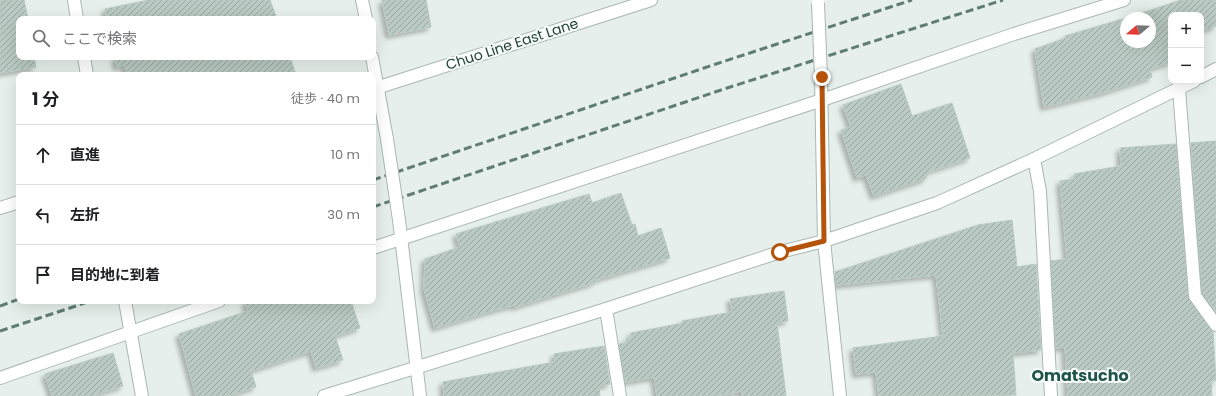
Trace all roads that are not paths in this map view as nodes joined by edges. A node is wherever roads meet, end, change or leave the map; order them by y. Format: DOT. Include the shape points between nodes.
graph roads {
  1 [pos="74,0"];
  2 [pos="362,0"];
  3 [pos="651,0"];
  4 [pos="1124,0"];
  5 [pos="636,2"];
  6 [pos="818,2"];
  7 [pos="77,16"];
  8 [pos="365,16"];
  9 [pos="84,60"];
  10 [pos="372,60"];
  11 [pos="1216,69"];
  12 [pos="86,72"];
  13 [pos="373,72"];
  14 [pos="1204,75"];
  15 [pos="1188,84"];
  16 [pos="376,88"];
  17 [pos="1179,89"];
  18 [pos="376,92"];
  19 [pos="822,100"];
  20 [pos="1034,159"];
  21 [pos="16,203"];
  22 [pos="0,208"];
  23 [pos="401,239"];
  24 [pos="824,241"];
  25 [pos="376,247"];
  26 [pos="126,304"];
  27 [pos="209,304"];
  28 [pos="606,308"];
  29 [pos="1216,325"];
  30 [pos="131,331"];
  31 [pos="416,367"];
  32 [pos="0,378"];
  33 [pos="142,396"];
  34 [pos="324,396"];
  35 [pos="420,396"];
  36 [pos="620,396"];
  37 [pos="840,396"];
  38 [pos="1051,396"];
  1 -- 7 [label="street"];
  2 -- 8 [label="street"];
  3 -- 5 [label="street, Chuo Line East Lane"];
  4 -- 19 [label="street" via="1014,34"];
  5 -- 16 [label="street, Chuo Line East Lane"];
  6 -- 19 [label="street, bridge"];
  9 -- 12 [label="street"];
  10 -- 13 [label="street"];
  11 -- 14 [label="street"];
  15 -- 17 [label="street"];
  17 -- 20 [label="street"];
  17 -- 29 [label="street" via="1195,296"];
  18 -- 23 [label="street, bridge" via="387,140"];
  19 -- 23 [label="street"];
  19 -- 24 [label="street"];
  20 -- 24 [label="street" via="937,203"];
  20 -- 38 [label="street" via="1040,191"];
  21 -- 22 [label="street"];
  23 -- 25 [label="street"];
  23 -- 31 [label="street"];
  24 -- 28 [label="street" via="780,252"];
  24 -- 37 [label="street"];
  26 -- 30 [label="street"];
  27 -- 30 [label="street"];
  28 -- 31 [label="street"];
  28 -- 36 [label="street"];
  30 -- 32 [label="street"];
  30 -- 33 [label="street"];
  31 -- 34 [label="street"];
  31 -- 35 [label="street"];
}
